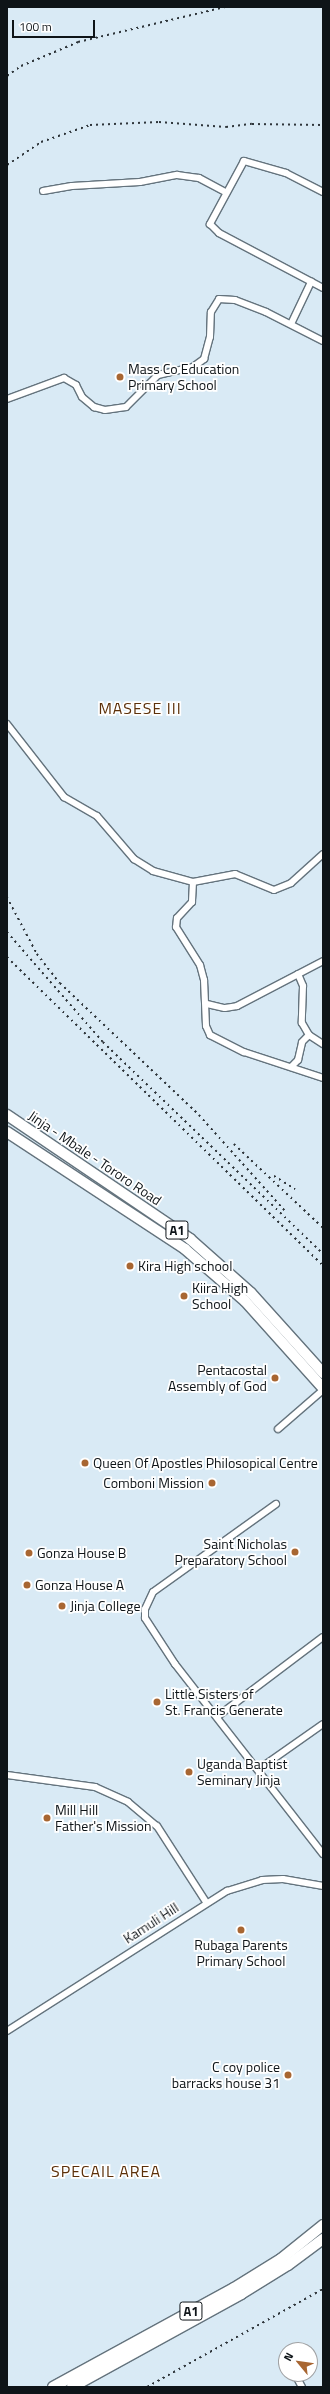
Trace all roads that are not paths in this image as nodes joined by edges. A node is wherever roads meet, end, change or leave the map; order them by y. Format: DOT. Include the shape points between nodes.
graph roads {
  1 [pos="43,191"];
  2 [pos="225,192"];
  3 [pos="323,192"];
  4 [pos="311,282"];
  5 [pos="323,288"];
  6 [pos="291,324"];
  7 [pos="323,341"];
  8 [pos="7,399"];
  9 [pos="7,724"];
  10 [pos="323,854"];
  11 [pos="193,882"];
  12 [pos="323,961"];
  13 [pos="298,974"];
  14 [pos="207,1004"];
  15 [pos="309,1035"];
  16 [pos="323,1044"];
  17 [pos="291,1067"];
  18 [pos="323,1078"];
  19 [pos="7,1115"];
  20 [pos="7,1132"];
  21 [pos="323,1373"];
  22 [pos="323,1389"];
  23 [pos="278,1429"];
  24 [pos="276,1504"];
  25 [pos="323,1637"];
  26 [pos="218,1716"];
  27 [pos="323,1724"];
  28 [pos="259,1769"];
  29 [pos="7,1775"];
  30 [pos="323,1854"];
  31 [pos="323,1886"];
  32 [pos="206,1902"];
  33 [pos="7,2031"];
  34 [pos="323,2225"];
  35 [pos="323,2239"];
  36 [pos="53,2387"];
  37 [pos="72,2387"];
  1 -- 2 [label="street" via="72,186 140,182 177,175 199,178"];
  2 -- 3 [label="street" via="244,162 286,173"];
  2 -- 4 [label="street" via="212,217 214,229"];
  4 -- 5 [label="street"];
  4 -- 6 [label="street"];
  6 -- 7 [label="street"];
  6 -- 8 [label="street" via="235,300 219,299 212,312 210,337 204,359 193,367 158,375 126,407 105,410 94,407 82,397 76,386 64,378"];
  9 -- 11 [label="street" via="56,788 71,802 97,816 134,860 153,871"];
  10 -- 11 [label="street" via="291,883 274,890 235,874"];
  11 -- 14 [label="street" via="192,902 177,918 176,927 200,965"];
  12 -- 13 [label="street"];
  13 -- 14 [label="street" via="237,1006 225,1008"];
  13 -- 15 [label="street" via="303,986 302,1023"];
  14 -- 17 [label="street" via="206,1026 212,1037 244,1052"];
  15 -- 16 [label="street"];
  15 -- 17 [label="street" via="302,1042 298,1060"];
  17 -- 18 [label="street"];
  19 -- 21 [label="highway, Jinja - Mbale - Tororo Road / A1" via="195,1244 251,1293"];
  20 -- 22 [label="highway, Jinja - Mbale - Tororo Road / A1" via="185,1249 245,1301"];
  22 -- 23 [label="street"];
  24 -- 26 [label="street" via="153,1592 145,1609 146,1618 175,1664"];
  25 -- 26 [label="street"];
  26 -- 28 [label="street"];
  27 -- 28 [label="street"];
  28 -- 30 [label="street"];
  29 -- 32 [label="street" via="95,1787 128,1802 157,1826"];
  31 -- 32 [label="street, Kamuli Hill" via="298,1880 262,1880 234,1888"];
  32 -- 33 [label="street, Kamuli Hill"];
  34 -- 36 [label="highway, A1" via="281,2259 234,2288"];
  35 -- 37 [label="highway, A1" via="242,2294"];
}
